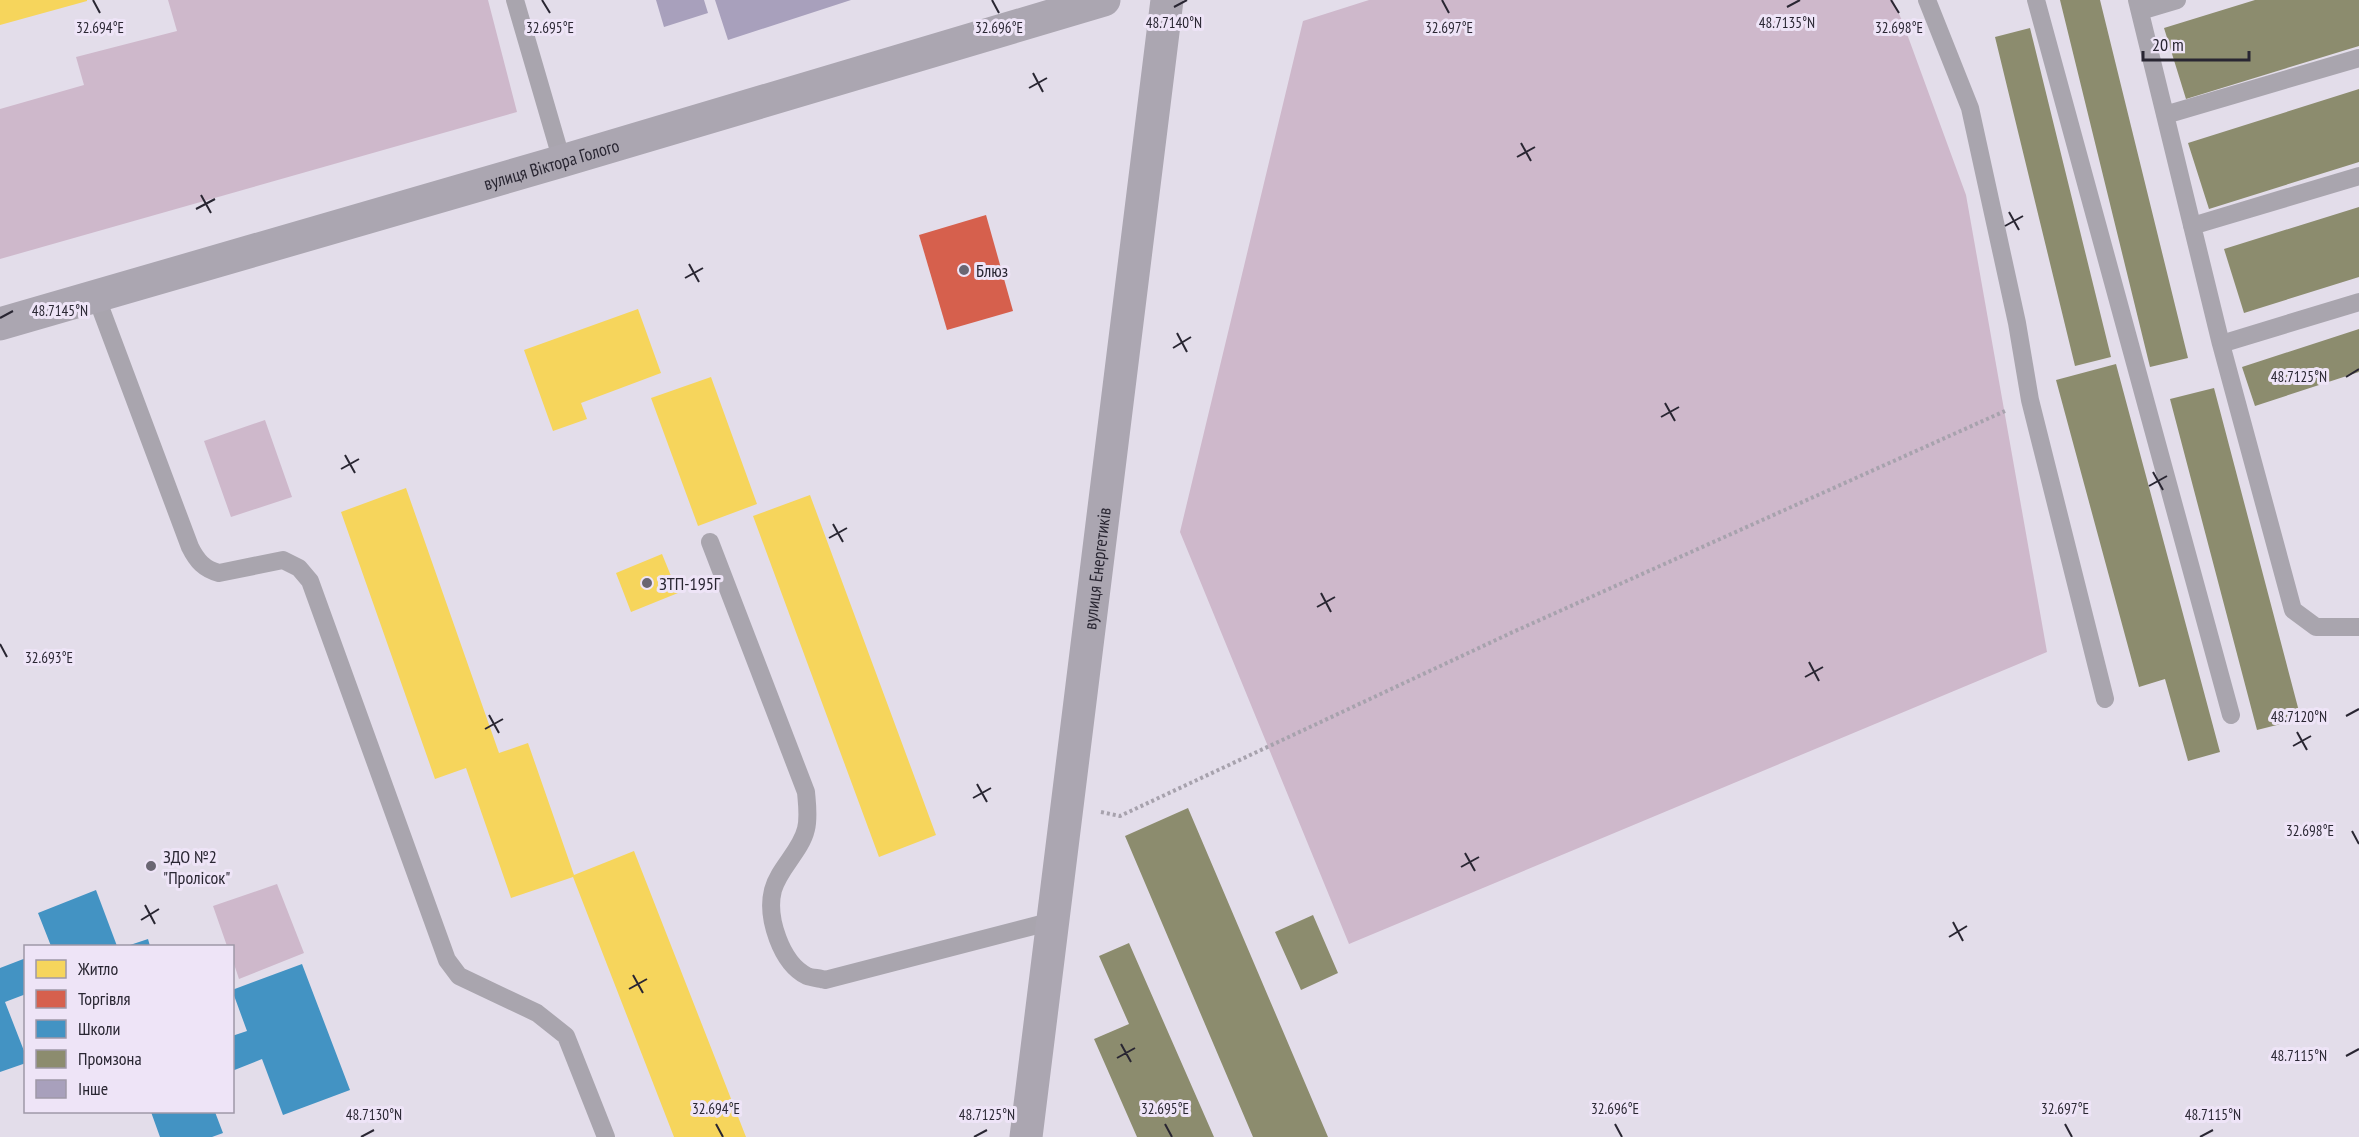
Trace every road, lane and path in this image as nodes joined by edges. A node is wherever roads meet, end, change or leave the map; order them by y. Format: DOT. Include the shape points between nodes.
graph roads {
  1 [pos="514,0"];
  2 [pos="1104,0"];
  3 [pos="1167,0"];
  4 [pos="1927,0"];
  5 [pos="2036,0"];
  6 [pos="2177,0"];
  7 [pos="2138,6"];
  8 [pos="2359,58"];
  9 [pos="2165,115"];
  10 [pos="562,161"];
  11 [pos="2359,176"];
  12 [pos="2192,226"];
  13 [pos="96,296"];
  14 [pos="2359,302"];
  15 [pos="0,324"];
  16 [pos="2221,344"];
  17 [pos="2030,400"];
  18 [pos="710,542"];
  19 [pos="2359,627"];
  20 [pos="2105,699"];
  21 [pos="2230,715"];
  22 [pos="1067,807"];
  23 [pos="1053,921"];
  24 [pos="606,1137"];
  25 [pos="1026,1137"];
  1 -- 10 [label="lane"];
  2 -- 10 [label="main road, вулиця Віктора Голого"];
  3 -- 22 [label="main road, вулиця Енергетиків"];
  4 -- 17 [label="lane" via="1970,108"];
  5 -- 21 [label="lane"];
  6 -- 7 [label="lane"];
  7 -- 9 [label="lane"];
  8 -- 9 [label="lane"];
  9 -- 12 [label="lane"];
  10 -- 13 [label="main road, вулиця Віктора Голого"];
  11 -- 12 [label="lane"];
  12 -- 16 [label="lane"];
  13 -- 15 [label="main road, вулиця Віктора Голого"];
  13 -- 24 [label="lane" via="198,561 219,573 283,560 299,568 310,581 447,960 459,976 537,1013 566,1036"];
  14 -- 16 [label="lane"];
  16 -- 19 [label="lane" via="2293,610 2316,627"];
  17 -- 20 [label="lane"];
  17 -- 22 [label="path" via="1513,632 1120,816"];
  18 -- 23 [label="lane" via="806,792 806,831 773,889 771,908 774,928 792,962 807,976 825,980"];
  22 -- 23 [label="main road, вулиця Енергетиків"];
  23 -- 25 [label="main road, вулиця Енергетиків"];
}
